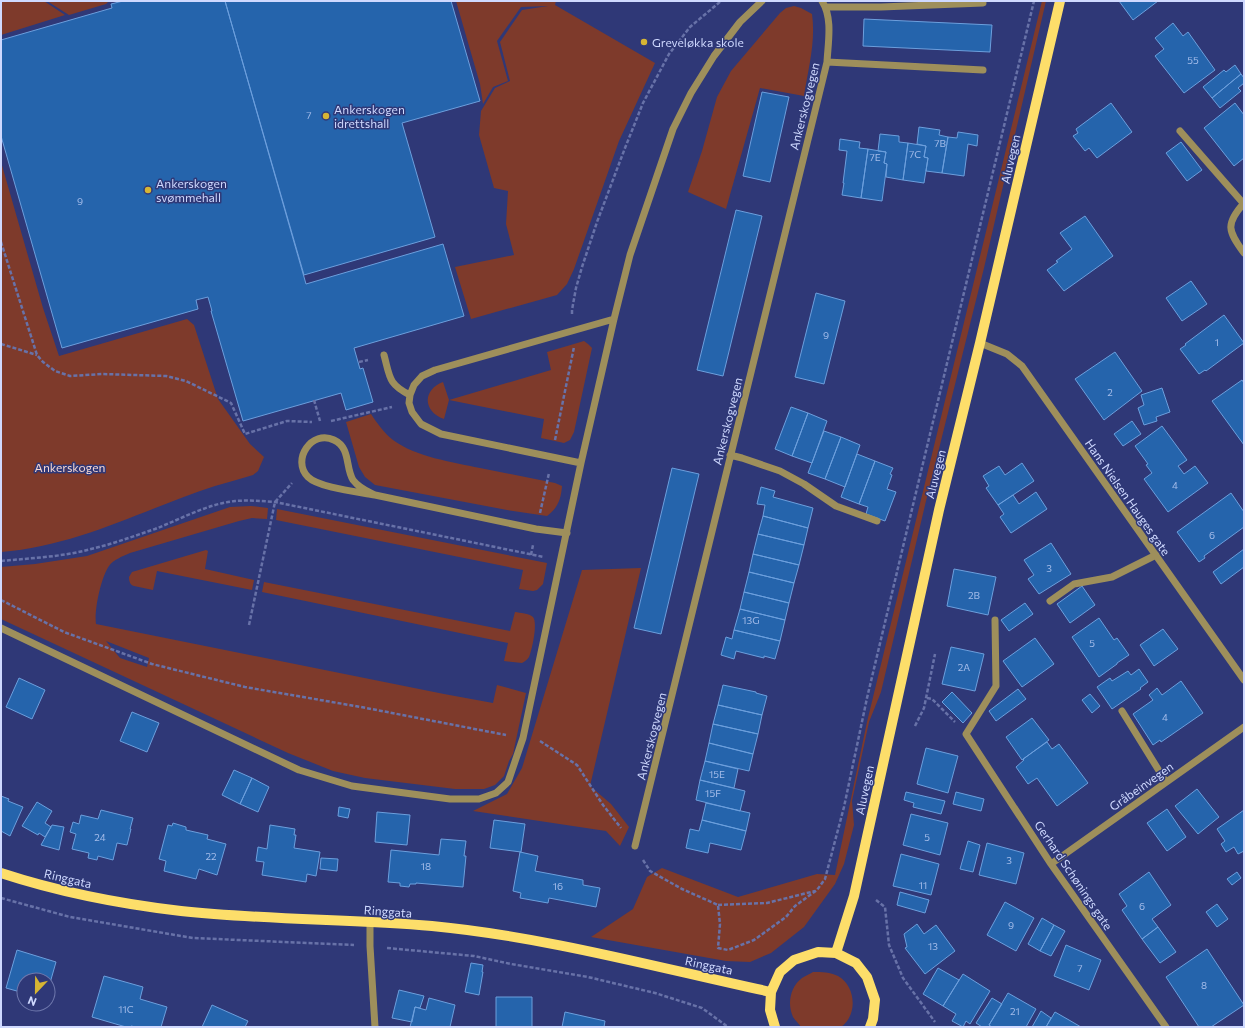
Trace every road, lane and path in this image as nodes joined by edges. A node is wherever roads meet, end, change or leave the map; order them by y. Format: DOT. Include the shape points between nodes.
graph roads {
  1 [pos="721,1"];
  2 [pos="762,1"];
  3 [pos="851,1"];
  4 [pos="1034,1"];
  5 [pos="1060,1"];
  6 [pos="983,3"];
  7 [pos="824,4"];
  8 [pos="845,7"];
  9 [pos="827,62"];
  10 [pos="983,70"];
  11 [pos="1180,131"];
  12 [pos="1244,203"];
  13 [pos="1,242"];
  14 [pos="1244,253"];
  15 [pos="614,319"];
  16 [pos="573,330"];
  17 [pos="980,342"];
  18 [pos="1,344"];
  19 [pos="37,355"];
  20 [pos="384,355"];
  21 [pos="410,395"];
  22 [pos="314,400"];
  23 [pos="372,411"];
  24 [pos="345,418"];
  25 [pos="730,455"];
  26 [pos="552,456"];
  27 [pos="581,463"];
  28 [pos="303,470"];
  29 [pos="375,496"];
  30 [pos="274,502"];
  31 [pos="877,521"];
  32 [pos="536,529"];
  33 [pos="567,533"];
  34 [pos="531,554"];
  35 [pos="1156,555"];
  36 [pos="561,560"];
  37 [pos="1,561"];
  38 [pos="1,600"];
  39 [pos="1050,602"];
  40 [pos="995,620"];
  41 [pos="249,625"];
  42 [pos="1,628"];
  43 [pos="935,654"];
  44 [pos="1244,680"];
  45 [pos="927,698"];
  46 [pos="1122,710"];
  47 [pos="915,726"];
  48 [pos="1244,727"];
  49 [pos="966,734"];
  50 [pos="523,738"];
  51 [pos="1166,782"];
  52 [pos="635,846"];
  53 [pos="1051,864"];
  54 [pos="1,873"];
  55 [pos="817,890"];
  56 [pos="876,900"];
  57 [pos="718,905"];
  58 [pos="370,923"];
  59 [pos="718,948"];
  60 [pos="836,953"];
  61 [pos="771,992"];
  62 [pos="702,1008"];
  63 [pos="935,1022"];
  64 [pos="375,1027"];
  65 [pos="728,1027"];
  66 [pos="775,1027"];
  67 [pos="870,1027"];
  68 [pos="1166,1027"];
  1 -- 16 [label="path" via="690,27 669,54 643,103 582,267 572,310"];
  2 -- 15 [label="street" via="740,22 714,56 673,129 630,255"];
  3 -- 8 [label="street"];
  4 -- 55 [label="path" via="908,522 844,807 825,879"];
  5 -- 17 [label="main road, Aluvegen"];
  6 -- 8 [label="street"];
  7 -- 8 [label="street"];
  7 -- 9 [label="street, Ankerskogvegen" via="829,29"];
  9 -- 10 [label="street"];
  9 -- 25 [label="street, Ankerskogvegen"];
  11 -- 12 [label="street"];
  12 -- 14 [label="street" via="1231,220 1232,234"];
  13 -- 19 [label="path"];
  15 -- 16 [label="street"];
  15 -- 27 [label="street"];
  16 -- 21 [label="street" via="435,370 422,376"];
  16 -- 26 [label="path" via="574,351"];
  17 -- 35 [label="street, Hans Nielsen Hauges gate" via="1007,354 1022,366"];
  17 -- 60 [label="main road, Aluvegen" via="939,510 854,896"];
  18 -- 19 [label="path"];
  19 -- 22 [label="path" via="55,371 70,376 166,376 186,381 232,403 245,434 287,422 321,423"];
  20 -- 21 [label="street" via="391,381 399,390"];
  21 -- 26 [label="street" via="412,412 421,424 441,434"];
  23 -- 24 [label="path"];
  25 -- 31 [label="street" via="780,472 804,484 836,506"];
  25 -- 52 [label="street, Ankerskogvegen"];
  26 -- 27 [label="street"];
  26 -- 32 [label="path"];
  27 -- 33 [label="street"];
  28 -- 29 [label="street" via="308,477 327,486"];
  28 -- 29 [label="street" via="304,452 309,444 325,438 334,440 346,452 353,479 361,488"];
  28 -- 30 [label="path"];
  29 -- 32 [label="street"];
  30 -- 34 [label="path"];
  30 -- 37 [label="path" via="234,501 212,506 90,550"];
  30 -- 41 [label="path"];
  32 -- 33 [label="street"];
  32 -- 34 [label="path"];
  33 -- 36 [label="street"];
  34 -- 36 [label="path"];
  35 -- 39 [label="street" via="1112,577 1074,584"];
  35 -- 44 [label="street, Hans Nielsen Hauges gate"];
  36 -- 50 [label="street"];
  38 -- 50 [label="path" via="64,632 152,664 245,687"];
  40 -- 49 [label="street" via="996,686"];
  42 -- 50 [label="street" via="299,770 352,786 450,799 479,800 496,793 508,782"];
  43 -- 45 [label="path"];
  45 -- 47 [label="path"];
  45 -- 49 [label="path" via="932,699"];
  46 -- 51 [label="street"];
  48 -- 51 [label="street, Gråbeinvegen"];
  49 -- 53 [label="street, Gerhard Schønings gate"];
  51 -- 53 [label="street, Gråbeinvegen"];
  53 -- 68 [label="street, Gerhard Schønings gate"];
  54 -- 58 [label="main road, Ringgata" via="25,881 137,905 232,915"];
  55 -- 57 [label="path" via="767,903"];
  55 -- 59 [label="path" via="754,940 728,950"];
  56 -- 63 [label="path" via="885,907 889,945 904,978"];
  58 -- 61 [label="main road, Ringgata" via="433,926 564,946"];
  58 -- 64 [label="street"];
  60 -- 61 [label="main road" via="818,952 794,960 780,972"];
  60 -- 67 [label="main road" via="856,963 867,977 875,1000"];
  61 -- 66 [label="main road" via="770,1010"];
  62 -- 65 [label="path"];
}
